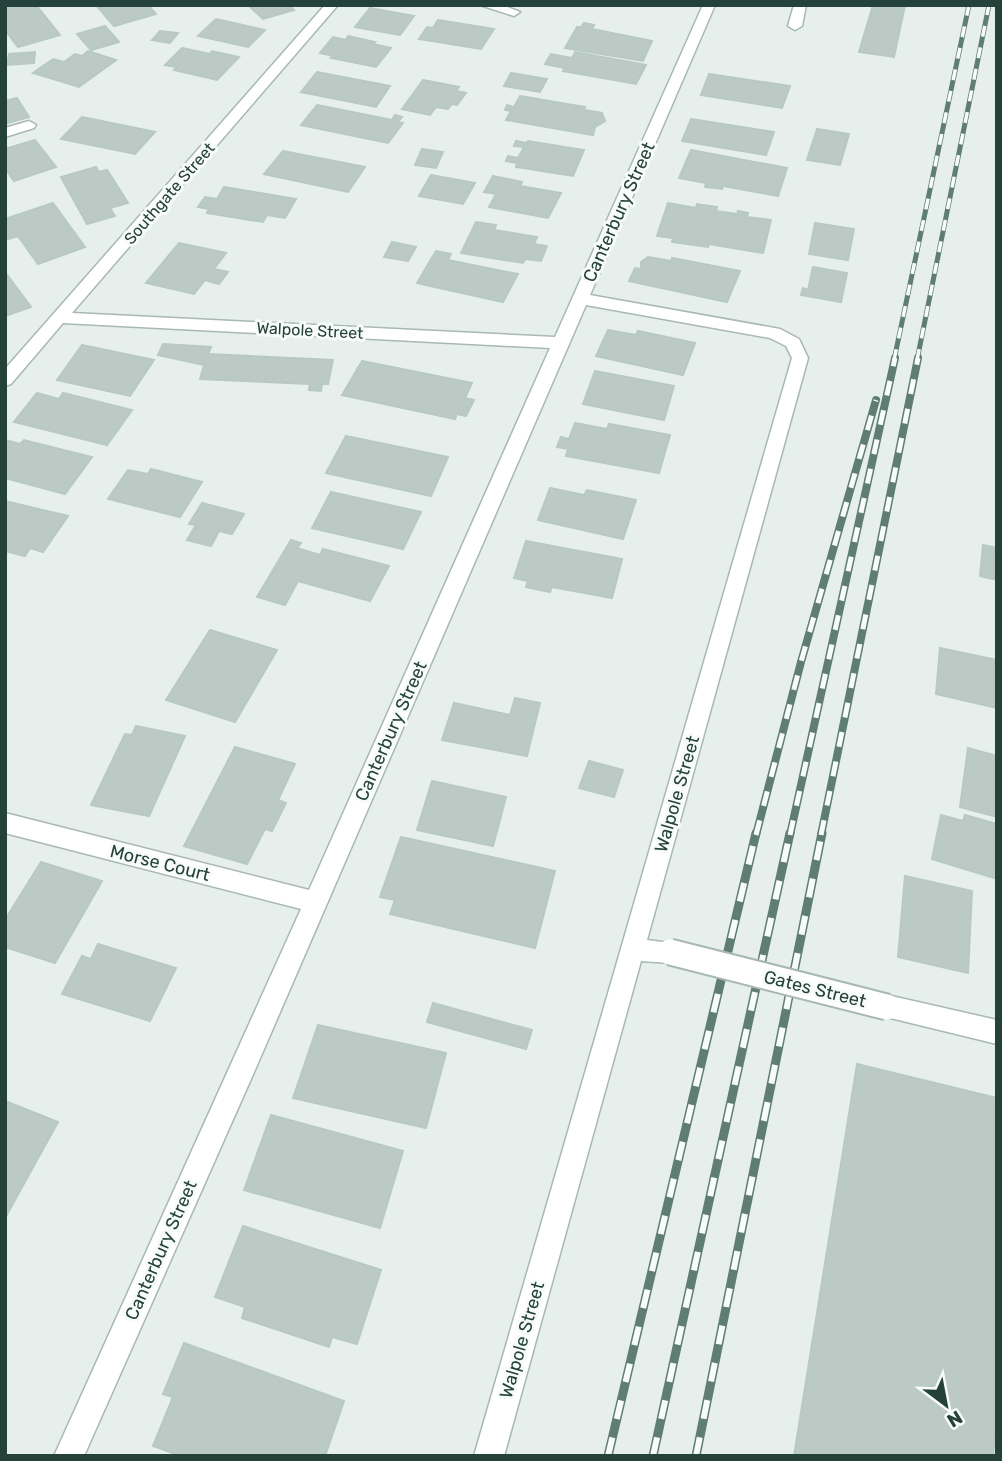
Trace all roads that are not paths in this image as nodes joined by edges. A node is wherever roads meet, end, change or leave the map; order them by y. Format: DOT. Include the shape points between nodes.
graph roads {
  1 [pos="332,5"];
  2 [pos="486,5"];
  3 [pos="709,5"];
  4 [pos="800,5"];
  5 [pos="514,12"];
  6 [pos="795,26"];
  7 [pos="29,125"];
  8 [pos="5,133"];
  9 [pos="581,299"];
  10 [pos="58,318"];
  11 [pos="561,342"];
  12 [pos="5,380"];
  13 [pos="5,823"];
  14 [pos="315,902"];
  15 [pos="632,950"];
  16 [pos="997,1032"];
  17 [pos="69,1456"];
  18 [pos="489,1456"];
  1 -- 10 [label="street, Southgate Street"];
  2 -- 5 [label="street"];
  3 -- 9 [label="street, Canterbury Street"];
  4 -- 6 [label="street"];
  7 -- 8 [label="street"];
  9 -- 11 [label="street, Canterbury Street"];
  9 -- 15 [label="street, Walpole Street" via="774,333 793,344 800,358"];
  10 -- 11 [label="street, Walpole Street"];
  10 -- 12 [label="street, Southgate Street"];
  11 -- 14 [label="street, Canterbury Street"];
  13 -- 14 [label="street, Morse Court"];
  14 -- 17 [label="street, Canterbury Street"];
  15 -- 16 [label="street, Gates Street, bridge" via="670,951"];
  15 -- 18 [label="street, Walpole Street"];
}
